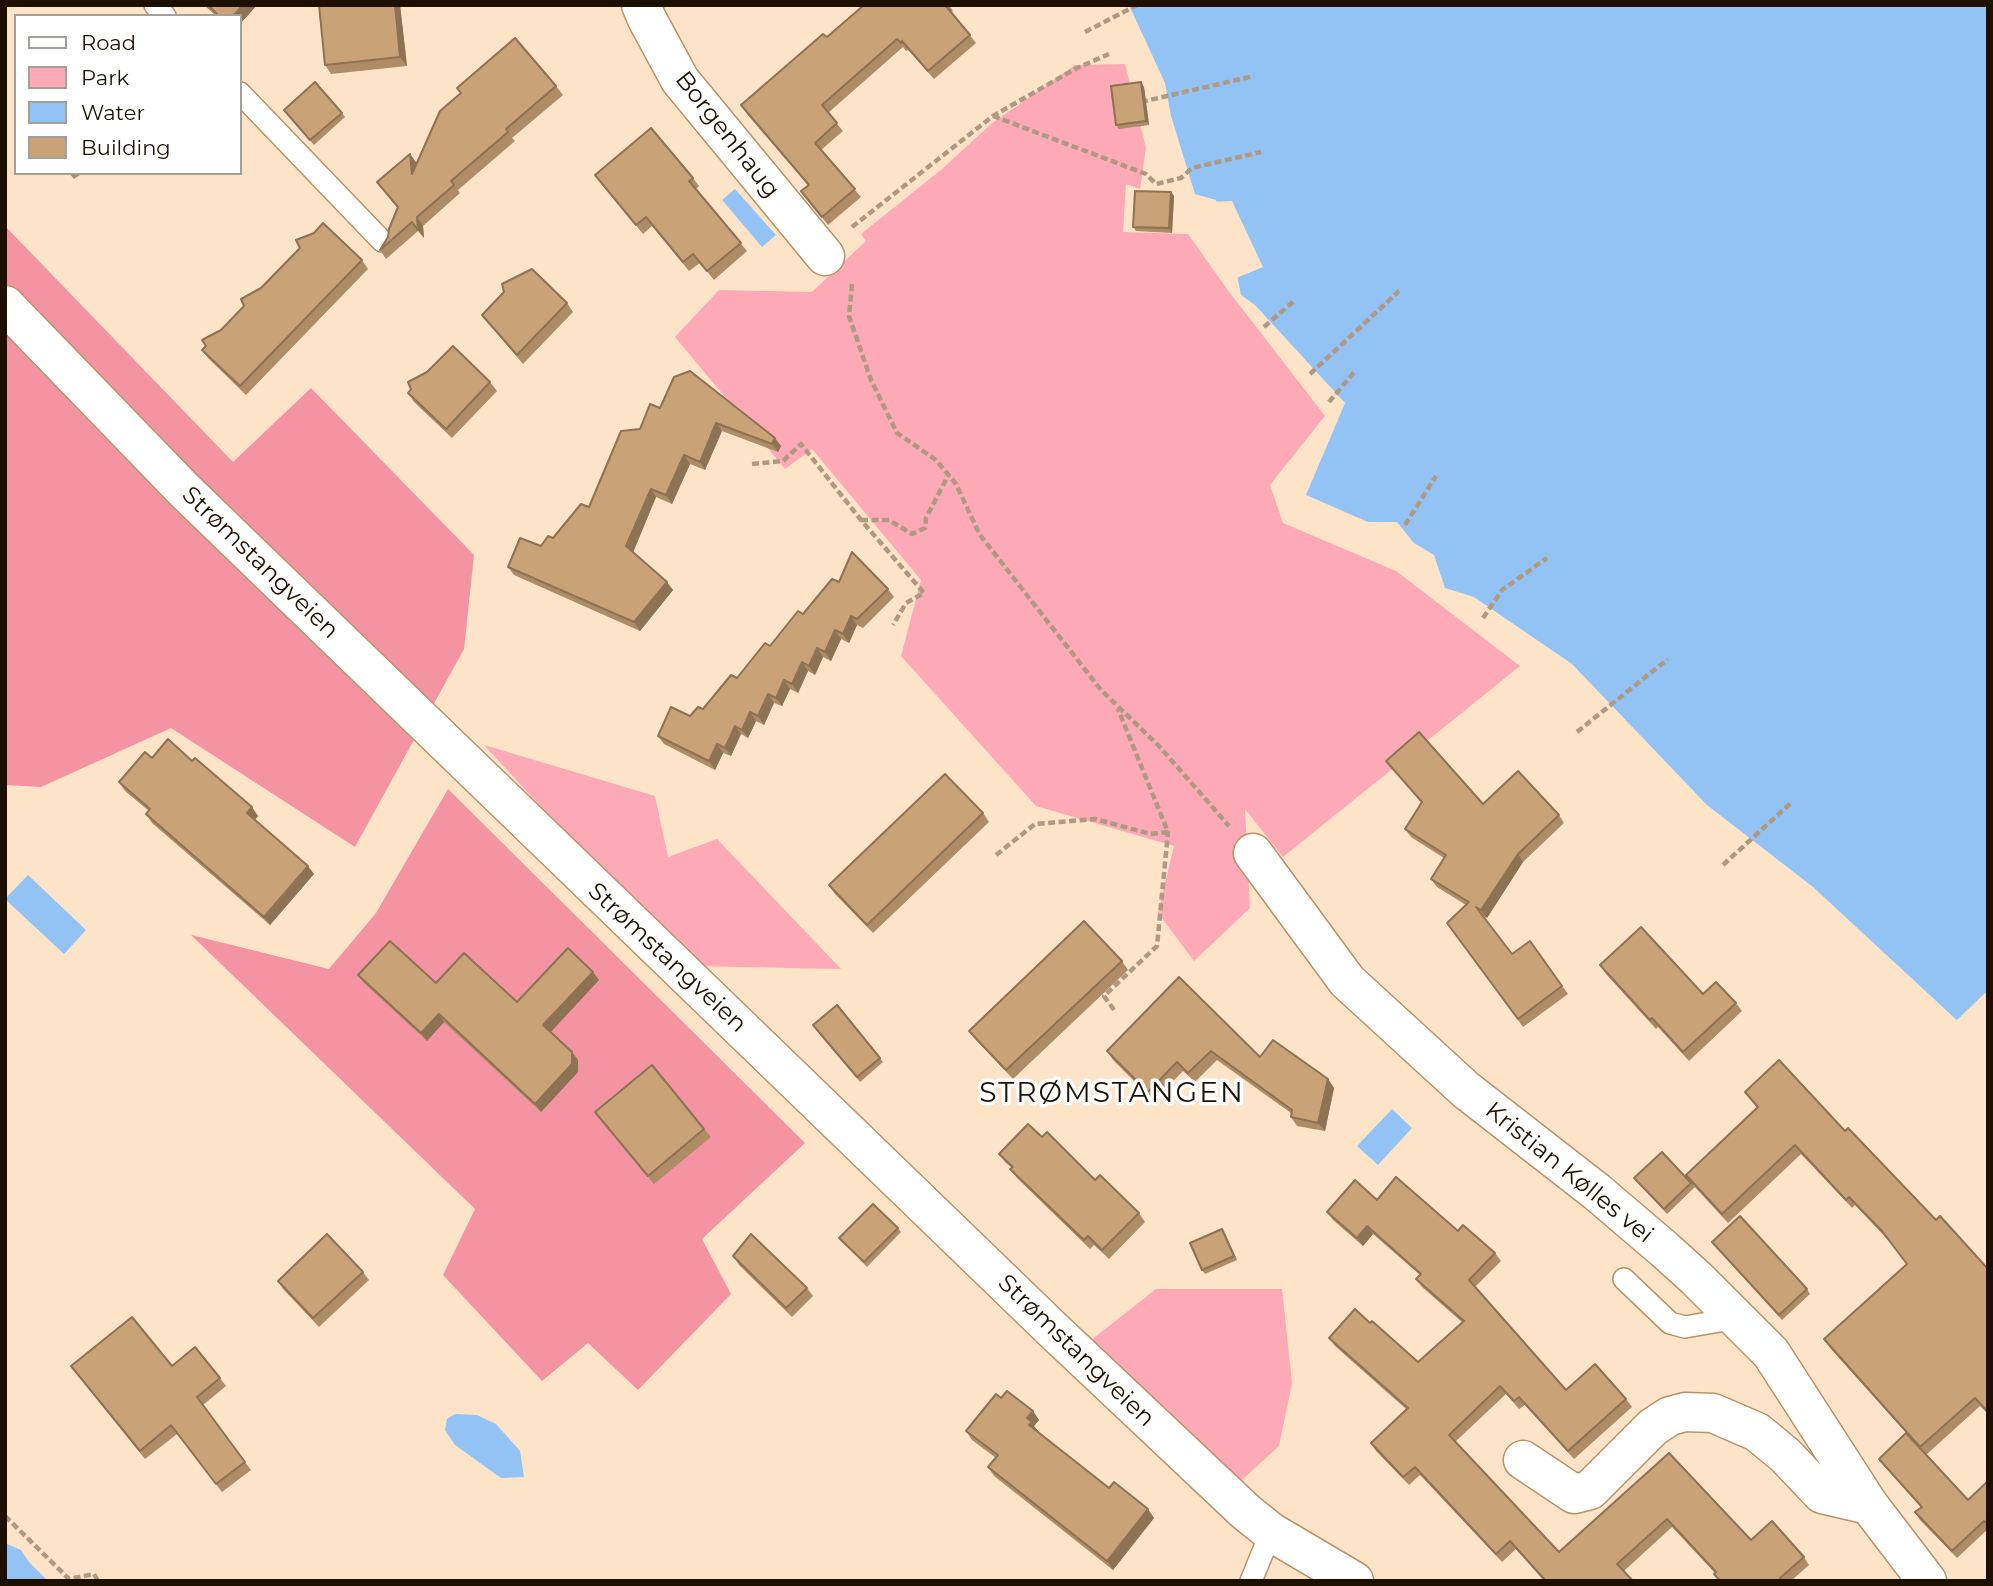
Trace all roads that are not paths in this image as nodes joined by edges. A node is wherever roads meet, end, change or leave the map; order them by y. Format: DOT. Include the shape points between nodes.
graph roads {
  1 [pos="641,5"];
  2 [pos="242,95"];
  3 [pos="382,241"];
  4 [pos="823,254"];
  5 [pos="5,305"];
  6 [pos="1253,853"];
  7 [pos="1624,1279"];
  8 [pos="1737,1318"];
  9 [pos="1523,1460"];
  10 [pos="1869,1505"];
  11 [pos="1271,1532"];
  12 [pos="1251,1581"];
  13 [pos="1354,1581"];
  14 [pos="1927,1581"];
  1 -- 4 [label="street, Borgenhaug" via="680,80"];
  2 -- 3 [label="lane"];
  5 -- 11 [label="street, Strømstangveien" via="184,490 582,877 1052,1330"];
  6 -- 8 [label="street, Kristian Kølles vei" via="1347,981 1466,1090 1597,1192"];
  7 -- 8 [label="lane" via="1670,1324 1685,1327"];
  8 -- 10 [label="street, Kristian Kølles vei" via="1771,1353"];
  9 -- 10 [label="street" via="1574,1494 1590,1490 1670,1416 1713,1413 1757,1433 1822,1494"];
  10 -- 14 [label="street, Kristian Kølles vei"];
  11 -- 12 [label="lane"];
  11 -- 13 [label="street, Strømstangveien"];
}
